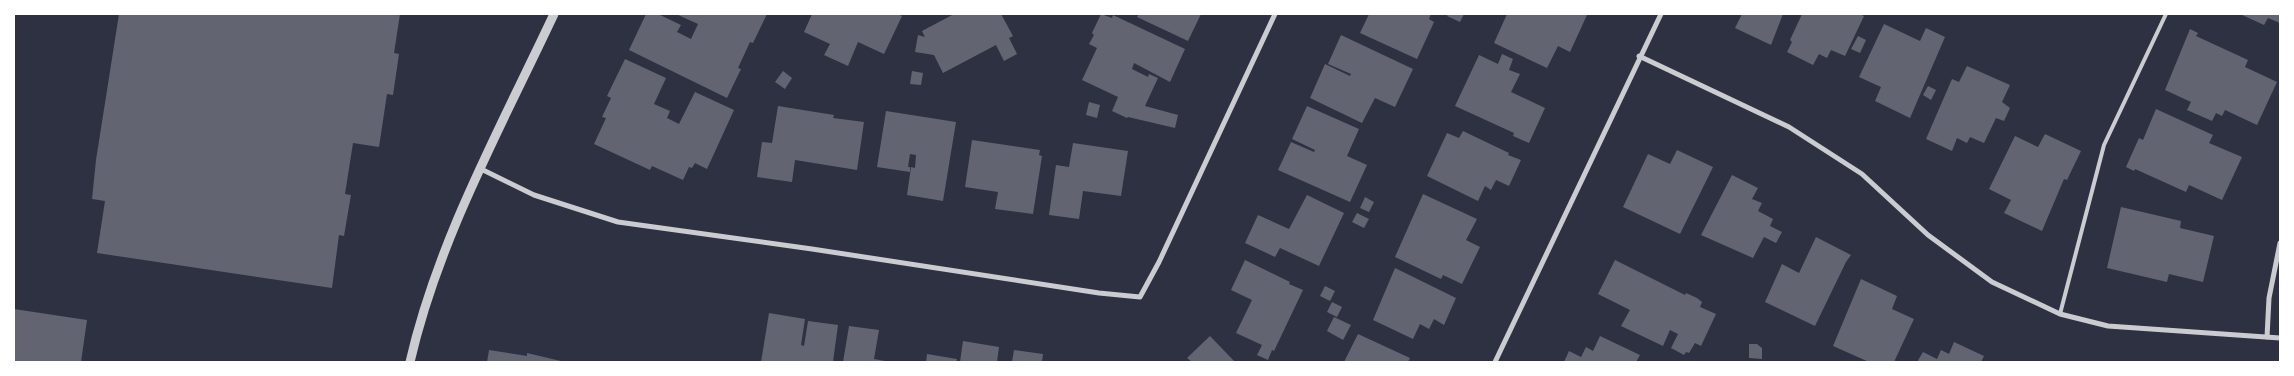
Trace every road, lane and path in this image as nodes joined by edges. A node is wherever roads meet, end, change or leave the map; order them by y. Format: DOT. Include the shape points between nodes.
graph roads {
  1 [pos="554,14"];
  2 [pos="1275,14"];
  3 [pos="1661,14"];
  4 [pos="2166,14"];
  5 [pos="1639,56"];
  6 [pos="481,170"];
  7 [pos="2280,243"];
  8 [pos="2060,314"];
  9 [pos="2267,337"];
  10 [pos="2280,338"];
  11 [pos="410,362"];
  12 [pos="1495,362"];
  1 -- 6 [label="street"];
  2 -- 6 [label="street" via="1140,296 1099,293 618,222 534,195"];
  3 -- 5 [label="street"];
  4 -- 8 [label="lane" via="2104,145"];
  5 -- 8 [label="street" via="1789,127 1862,174 1928,235 1992,282"];
  5 -- 12 [label="street"];
  6 -- 11 [label="street" via="429,293"];
  7 -- 9 [label="street" via="2269,298"];
  8 -- 9 [label="street" via="2108,326"];
  9 -- 10 [label="street"];
}
